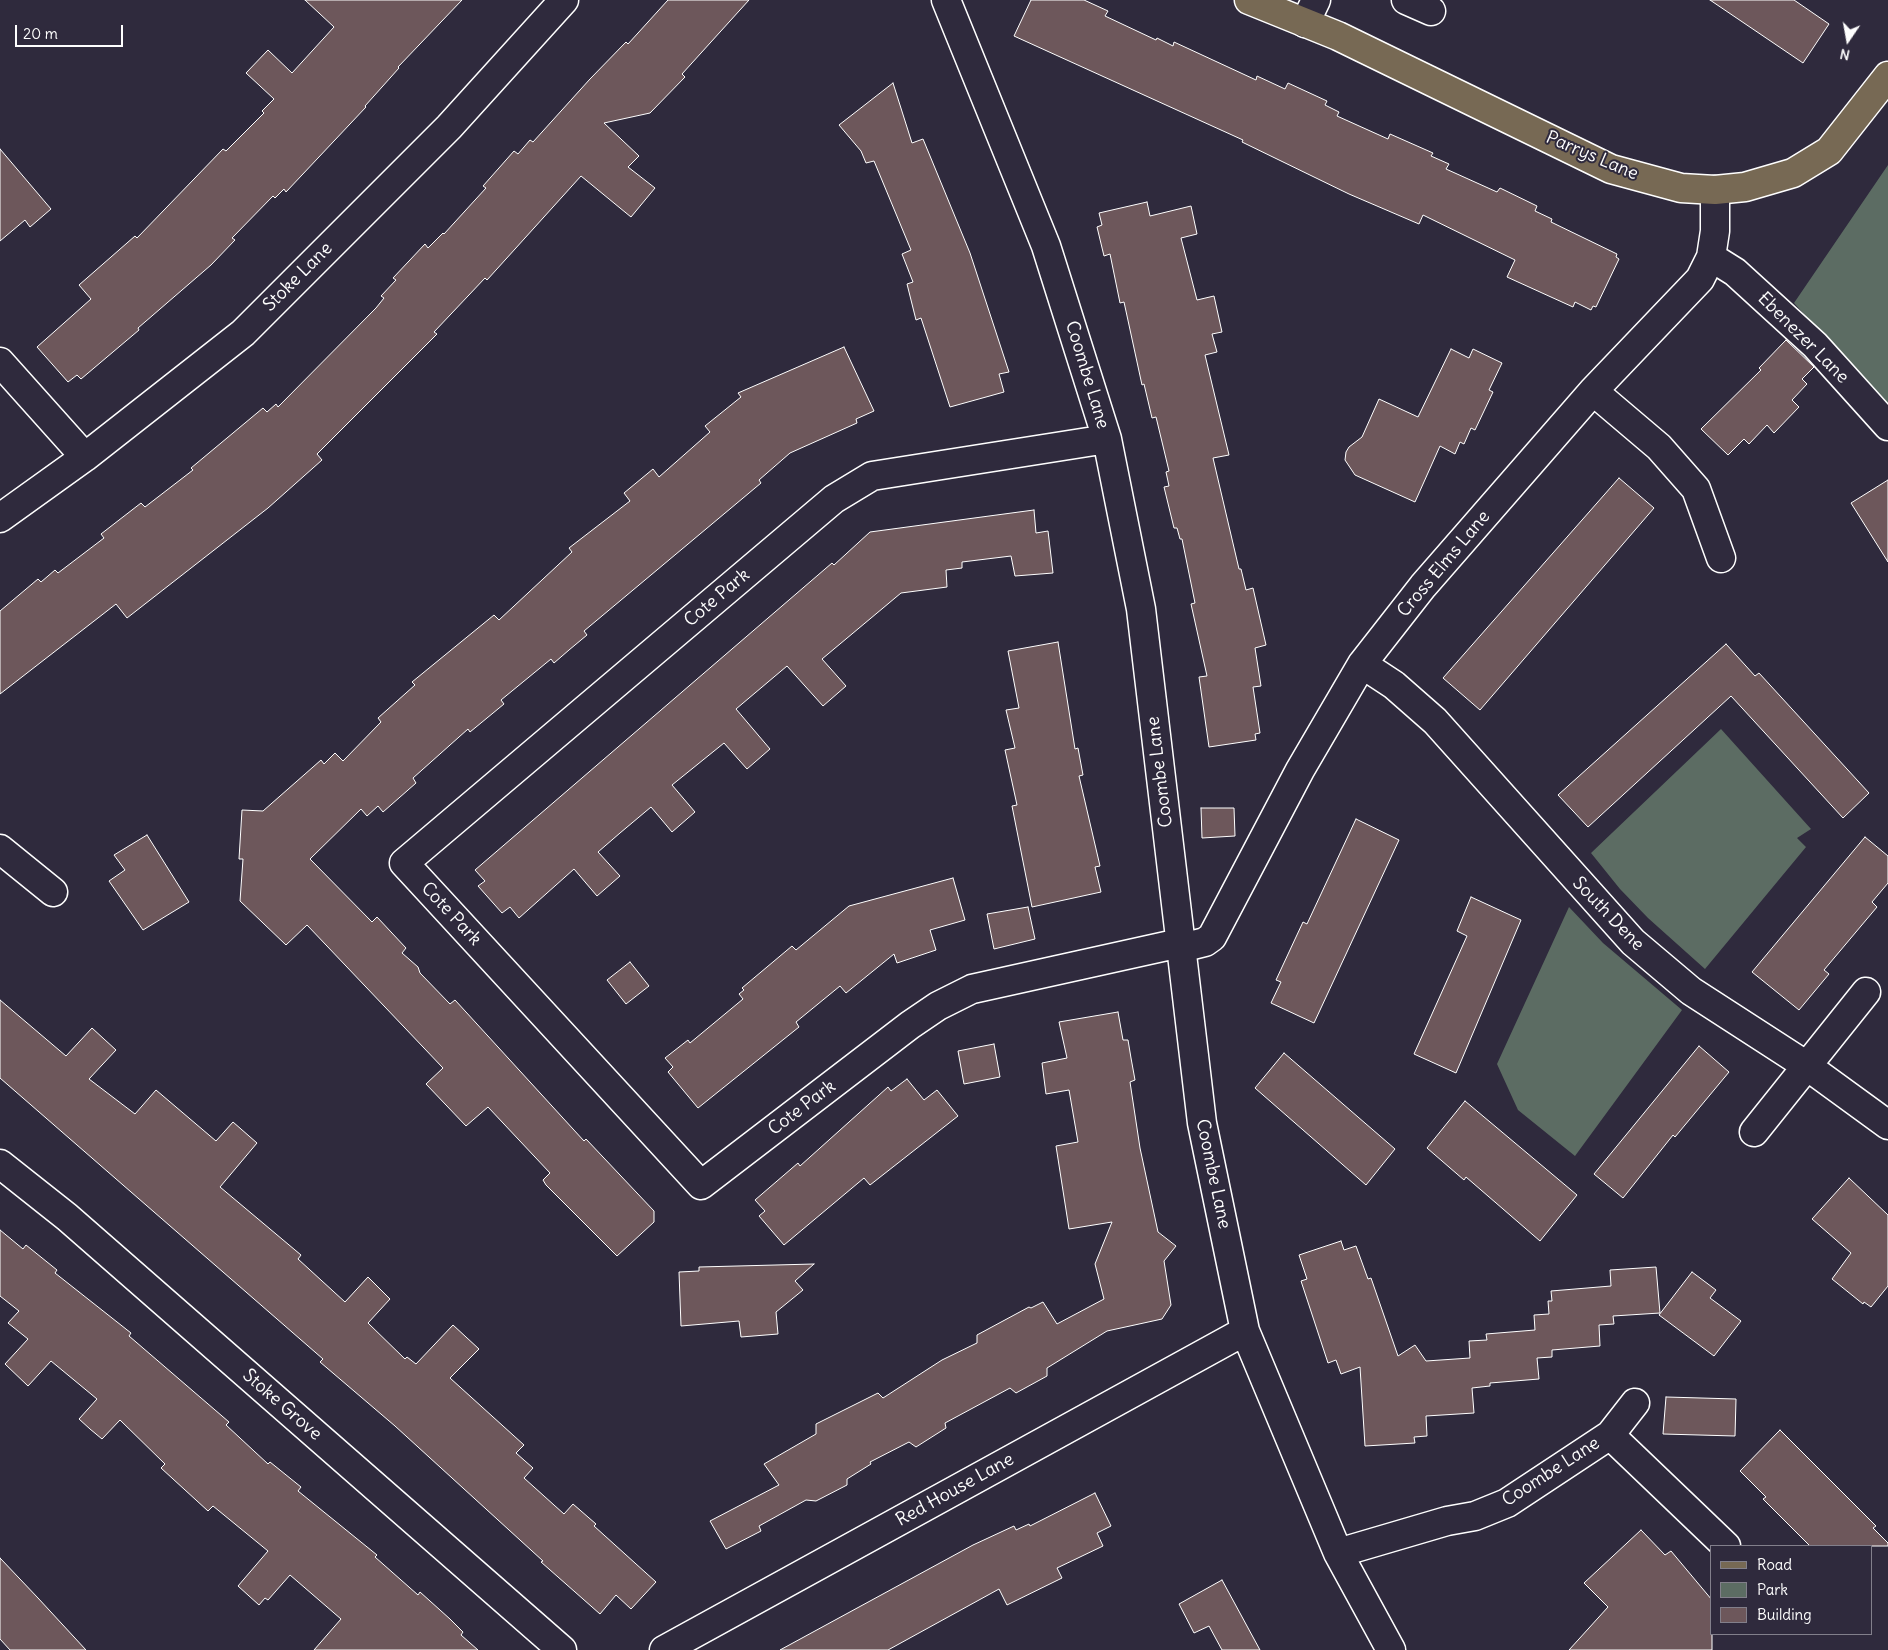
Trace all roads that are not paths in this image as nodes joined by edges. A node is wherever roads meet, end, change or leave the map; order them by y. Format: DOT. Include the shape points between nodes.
graph roads {
  1 [pos="564,0"];
  2 [pos="946,0"];
  3 [pos="1249,0"];
  4 [pos="1406,0"];
  5 [pos="1310,11"];
  6 [pos="1431,11"];
  7 [pos="1888,76"];
  8 [pos="1715,190"];
  9 [pos="1711,257"];
  10 [pos="0,362"];
  11 [pos="1593,391"];
  12 [pos="1888,426"];
  13 [pos="1107,439"];
  14 [pos="85,457"];
  15 [pos="0,518"];
  16 [pos="1722,558"];
  17 [pos="1362,664"];
  18 [pos="0,849"];
  19 [pos="53,892"];
  20 [pos="1180,946"];
  21 [pos="1866,992"];
  22 [pos="1807,1066"];
  23 [pos="1888,1125"];
  24 [pos="1754,1132"];
  25 [pos="0,1164"];
  26 [pos="1246,1331"];
  27 [pos="1635,1403"];
  28 [pos="1610,1435"];
  29 [pos="1725,1545"];
  30 [pos="1338,1552"];
  31 [pos="562,1650"];
  32 [pos="664,1650"];
  33 [pos="1391,1650"];
  1 -- 14 [label="street, Stoke Lane" via="449,126 243,333"];
  2 -- 13 [label="street, Coombe Lane" via="1046,246"];
  3 -- 5 [label="main road, Parrys Lane"];
  4 -- 6 [label="street"];
  5 -- 8 [label="main road, Parrys Lane" via="1338,36 1611,168 1681,188"];
  7 -- 8 [label="main road, Parrys Lane" via="1829,151 1793,173 1745,187"];
  8 -- 9 [label="street, Cross Elms Lane"];
  9 -- 11 [label="street, Cross Elms Lane" via="1700,279 1686,295"];
  9 -- 12 [label="street, Ebenezer Lane" via="1735,272 1815,345"];
  10 -- 14 [label="street"];
  11 -- 16 [label="street" via="1658,447 1696,489"];
  11 -- 17 [label="street, Cross Elms Lane" via="1423,586"];
  13 -- 20 [label="street, Coombe Lane" via="1141,610"];
  13 -- 20 [label="street, Cote Park" via="872,476 834,498 404,863 701,1185 910,1025 972,989"];
  14 -- 15 [label="street, Stoke Lane"];
  17 -- 20 [label="street, Cross Elms Lane" via="1300,770 1212,937 1205,942"];
  17 -- 22 [label="street, South Dene" via="1394,684 1435,721 1633,942 1691,991"];
  18 -- 19 [label="street"];
  20 -- 26 [label="street, Coombe Lane" via="1202,1123"];
  21 -- 22 [label="street"];
  22 -- 23 [label="street, South Dene"];
  22 -- 24 [label="street"];
  25 -- 31 [label="street, Stoke Grove" via="67,1217"];
  26 -- 30 [label="street, Coombe Lane"];
  26 -- 32 [label="street, Red House Lane"];
  27 -- 28 [label="street, Coombe Lane"];
  28 -- 29 [label="street"];
  28 -- 30 [label="street, Coombe Lane" via="1507,1503 1475,1516"];
  30 -- 33 [label="street, Coombe Lane"];
}
